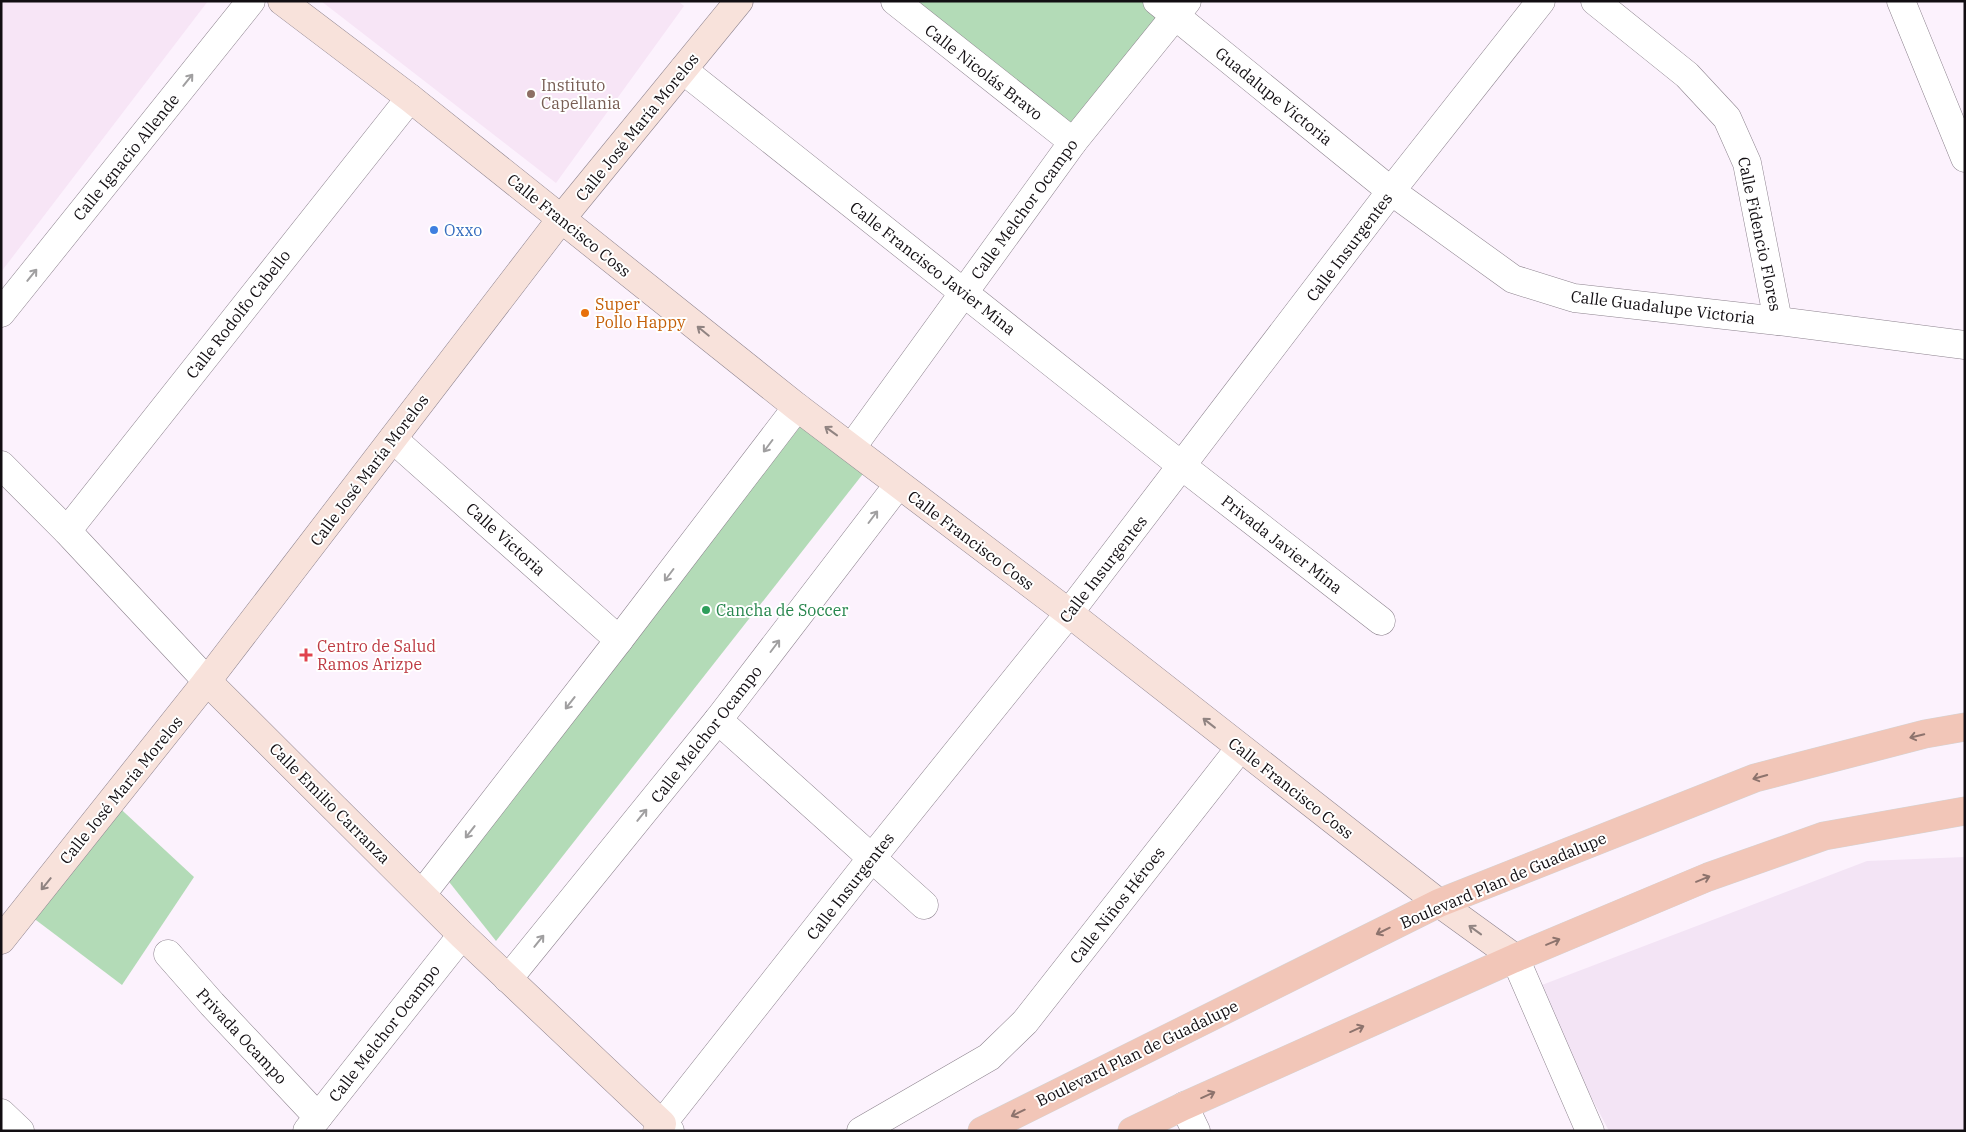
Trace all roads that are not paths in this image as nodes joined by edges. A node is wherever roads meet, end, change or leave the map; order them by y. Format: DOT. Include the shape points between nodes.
graph roads {
  1 [pos="251,1"];
  2 [pos="282,1"];
  3 [pos="895,1"];
  4 [pos="1541,1"];
  5 [pos="1595,1"];
  6 [pos="1901,1"];
  7 [pos="730,4"];
  8 [pos="1173,6"];
  9 [pos="683,70"];
  10 [pos="410,98"];
  11 [pos="1073,142"];
  12 [pos="1965,158"];
  13 [pos="1391,191"];
  14 [pos="562,219"];
  15 [pos="963,292"];
  16 [pos="1,313"];
  17 [pos="1778,321"];
  18 [pos="1965,345"];
  19 [pos="797,407"];
  20 [pos="393,439"];
  21 [pos="852,447"];
  22 [pos="1,465"];
  23 [pos="1182,466"];
  24 [pos="898,485"];
  25 [pos="67,531"];
  26 [pos="1069,613"];
  27 [pos="1381,621"];
  28 [pos="620,640"];
  29 [pos="207,682"];
  30 [pos="718,720"];
  31 [pos="1965,727"];
  32 [pos="1240,748"];
  33 [pos="1965,811"];
  34 [pos="871,859"];
  35 [pos="422,894"];
  36 [pos="1439,903"];
  37 [pos="924,905"];
  38 [pos="462,935"];
  39 [pos="1,940"];
  40 [pos="168,954"];
  41 [pos="1515,958"];
  42 [pos="508,979"];
  43 [pos="1184,1106"];
  44 [pos="1,1113"];
  45 [pos="312,1124"];
  46 [pos="663,1128"];
  47 [pos="20,1131"];
  48 [pos="861,1131"];
  49 [pos="982,1131"];
  50 [pos="1132,1131"];
  51 [pos="1196,1131"];
  52 [pos="1590,1131"];
  16 -- 1 [label="street, Calle Ignacio Allende, one-way"];
  2 -- 10 [label="street, Calle Francisco Coss"];
  3 -- 11 [label="street, Calle Nicolás Bravo"];
  4 -- 13 [label="street, Calle Insurgentes"];
  5 -- 17 [label="street, Calle Fidencio Flores" via="1687,75 1727,118 1747,163"];
  6 -- 12 [label="street"];
  7 -- 9 [label="street, Calle José María Morelos"];
  8 -- 11 [label="street, Calle Melchor Ocampo"];
  8 -- 13 [label="street, Guadalupe Victoria"];
  9 -- 14 [label="street, Calle José María Morelos"];
  9 -- 15 [label="street, Calle Francisco Javier Mina"];
  10 -- 14 [label="street, Calle Francisco Coss"];
  10 -- 25 [label="street, Calle Rodolfo Cabello"];
  11 -- 15 [label="street, Calle Melchor Ocampo"];
  13 -- 17 [label="street, Calle Guadalupe Victoria" via="1513,279 1574,298"];
  13 -- 23 [label="street, Calle Insurgentes"];
  19 -- 14 [label="street, Calle Francisco Coss, one-way"];
  14 -- 20 [label="street, Calle José María Morelos"];
  15 -- 21 [label="street, Calle Melchor Ocampo"];
  15 -- 23 [label="street, Calle Francisco Javier Mina"];
  17 -- 18 [label="street, Calle Guadalupe Victoria"];
  21 -- 19 [label="street, Calle Francisco Coss, one-way"];
  19 -- 28 [label="street, one-way"];
  20 -- 28 [label="street, Calle Victoria"];
  20 -- 29 [label="street, Calle José María Morelos"];
  21 -- 24 [label="street, Calle Francisco Coss"];
  22 -- 25 [label="street, Calle Emilio Carranza"];
  23 -- 26 [label="street, Calle Insurgentes"];
  23 -- 27 [label="street, Privada Javier Mina"];
  24 -- 26 [label="street, Calle Francisco Coss"];
  30 -- 24 [label="street, Calle Melchor Ocampo, one-way"];
  25 -- 29 [label="street, Calle Emilio Carranza"];
  32 -- 26 [label="street, Calle Francisco Coss, one-way"];
  26 -- 34 [label="street, Calle Insurgentes"];
  28 -- 35 [label="street, one-way"];
  29 -- 35 [label="street, Calle Emilio Carranza"];
  29 -- 39 [label="street, Calle José María Morelos, one-way"];
  30 -- 34 [label="street"];
  42 -- 30 [label="street, Calle Melchor Ocampo, one-way"];
  31 -- 36 [label="main road, Boulevard Plan de Guadalupe, one-way" via="1924,734 1755,778"];
  32 -- 36 [label="street, Calle Francisco Coss"];
  32 -- 48 [label="street, Calle Niños Héroes" via="1025,1022 989,1057"];
  41 -- 33 [label="main road, one-way" via="1708,877 1824,836"];
  34 -- 37 [label="street"];
  34 -- 46 [label="street, Calle Insurgentes"];
  35 -- 38 [label="street, Calle Emilio Carranza"];
  41 -- 36 [label="street, Calle Francisco Coss, one-way"];
  36 -- 49 [label="main road, Boulevard Plan de Guadalupe, one-way"];
  38 -- 42 [label="street, Calle Emilio Carranza"];
  38 -- 45 [label="street, Calle Melchor Ocampo"];
  40 -- 45 [label="street, Privada Ocampo"];
  43 -- 41 [label="main road, one-way"];
  41 -- 52 [label="street"];
  42 -- 46 [label="street, Calle Emilio Carranza"];
  43 -- 50 [label="main road"];
  43 -- 51 [label="street"];
  44 -- 47 [label="street"];
}
